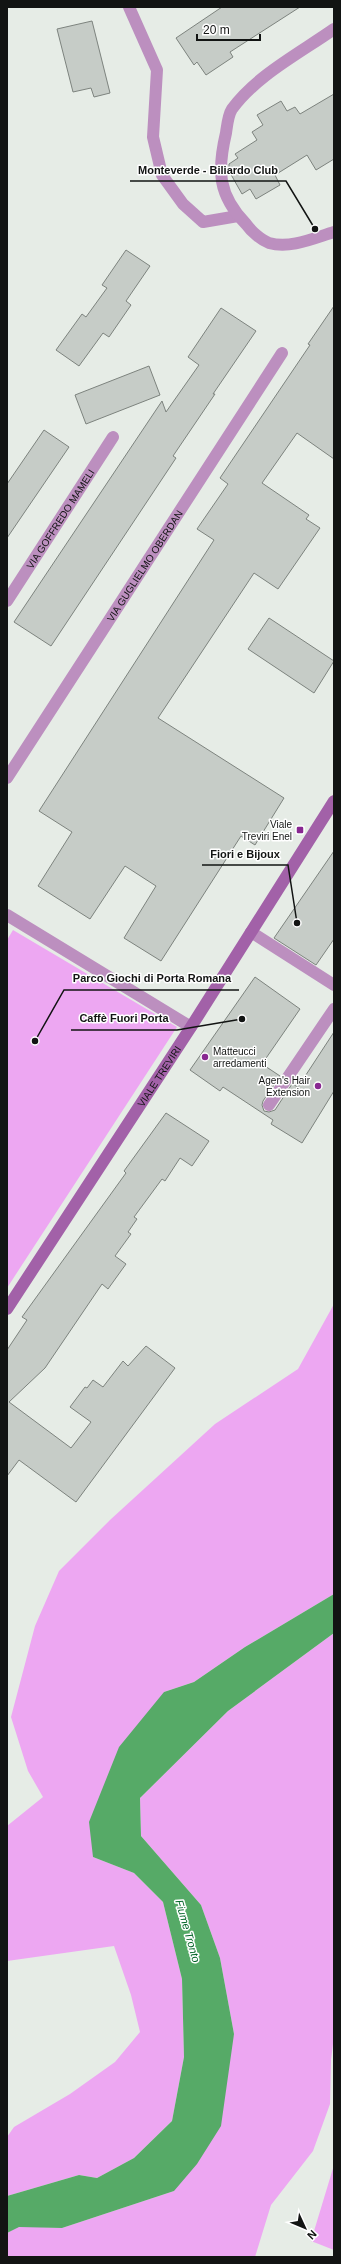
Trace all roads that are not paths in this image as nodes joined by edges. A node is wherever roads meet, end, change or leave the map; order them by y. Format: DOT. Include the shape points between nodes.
graph roads {
  1 [pos="129,7"];
  2 [pos="334,29"];
  3 [pos="238,216"];
  4 [pos="334,232"];
  5 [pos="282,354"];
  6 [pos="114,437"];
  7 [pos="7,601"];
  8 [pos="7,778"];
  9 [pos="334,801"];
  10 [pos="7,915"];
  11 [pos="252,932"];
  12 [pos="334,985"];
  13 [pos="334,1009"];
  14 [pos="192,1027"];
  15 [pos="269,1106"];
  16 [pos="7,1309"];
  1 -- 3 [label="street" via="157,70 153,137 162,175 183,204 203,222"];
  2 -- 3 [label="street" via="264,78 247,92 231,111 222,150 222,189"];
  3 -- 4 [label="street" via="269,243 294,244"];
  5 -- 8 [label="street, VIA GUGLIELMO OBERDAN"];
  6 -- 7 [label="street, VIA GOFFREDO MAMELI"];
  9 -- 11 [label="street, VIALE TREVIRI"];
  10 -- 14 [label="street"];
  11 -- 12 [label="street"];
  11 -- 14 [label="street, VIALE TREVIRI"];
  13 -- 15 [label="street"];
  14 -- 16 [label="street, VIALE TREVIRI"];
}
